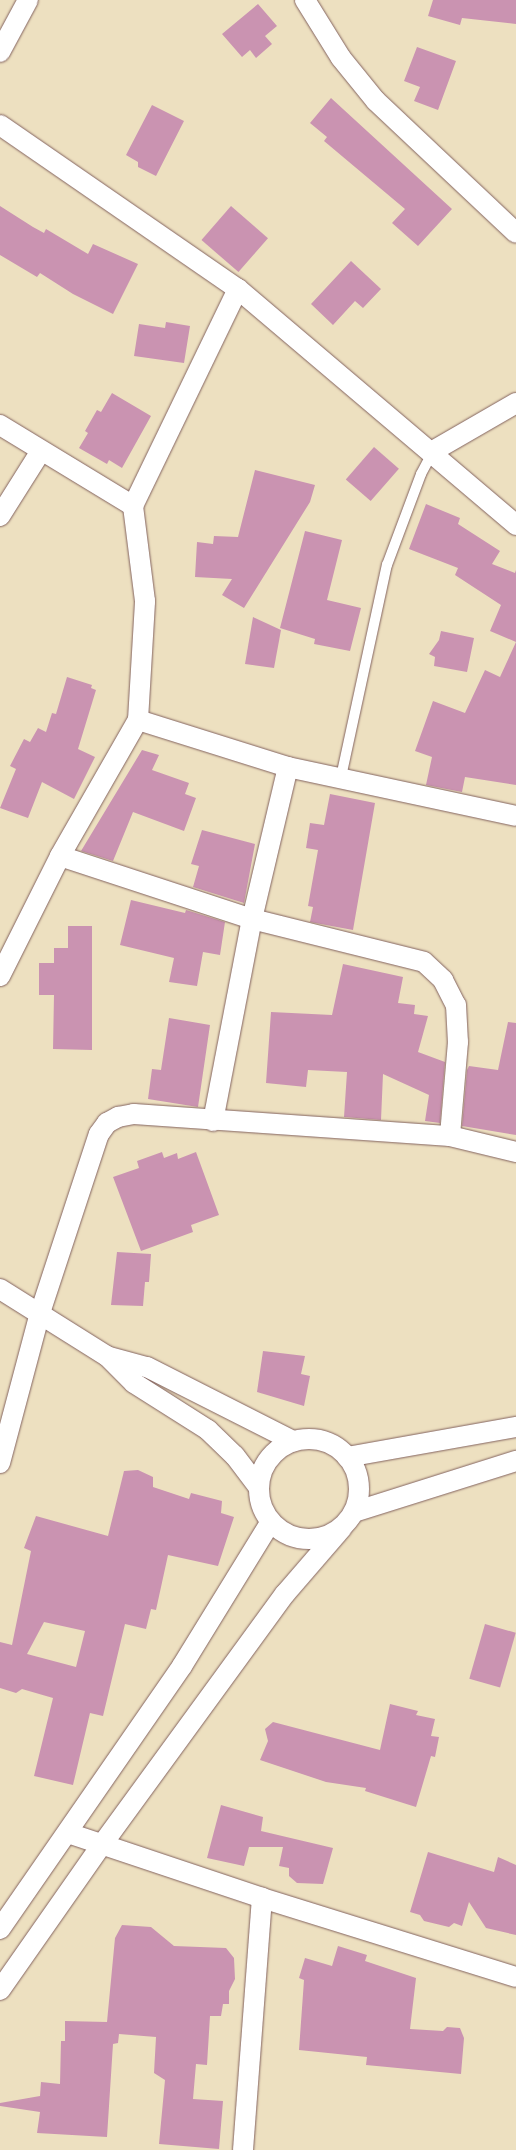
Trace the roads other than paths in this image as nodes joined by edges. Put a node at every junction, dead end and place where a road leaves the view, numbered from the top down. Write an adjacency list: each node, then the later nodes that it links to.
1 (28, 0): 3 (street)
2 (305, 0): 5 (street)
3 (0, 52)
4 (0, 125): 6 (street)
5 (516, 233)
6 (238, 288): 10 (street); 11 (street)
7 (516, 403): 10 (street)
8 (0, 424): 9 (street)
9 (41, 451): 11 (street); 12 (street)
10 (433, 451): 13 (street); 16 (lane)
11 (133, 506): 14 (street)
12 (0, 516)
13 (516, 525)
14 (138, 720): 15 (street); 18 (street)
15 (288, 767): 16 (street); 19 (street)
16 (341, 777): 17 (street)
17 (516, 816)
18 (60, 856): 19 (street); 20 (street)
19 (252, 919): 21 (street); 22 (street)
20 (0, 976)
21 (213, 1121): 22 (street); 25 (street)
22 (450, 1136): 23 (street)
23 (516, 1152)
24 (0, 1289): 25 (street)
25 (40, 1313): 26 (street); 31 (street)
26 (107, 1356): 28 (street); 32 (street)
27 (516, 1427): 29 (street)
28 (293, 1441): 29 (street); 32 (street)
29 (347, 1457): 33 (street)
30 (516, 1461): 33 (street)
31 (0, 1463)
32 (258, 1486): 34 (street)
33 (354, 1512): 35 (street)
34 (270, 1523): 35 (street); 36 (street)
35 (342, 1528): 37 (street)
36 (68, 1833): 37 (street); 39 (street)
37 (101, 1846): 38 (street); 41 (street)
38 (262, 1898): 40 (street); 42 (street)
39 (0, 1929)
40 (516, 1977)
41 (0, 1990)
42 (243, 2150)

